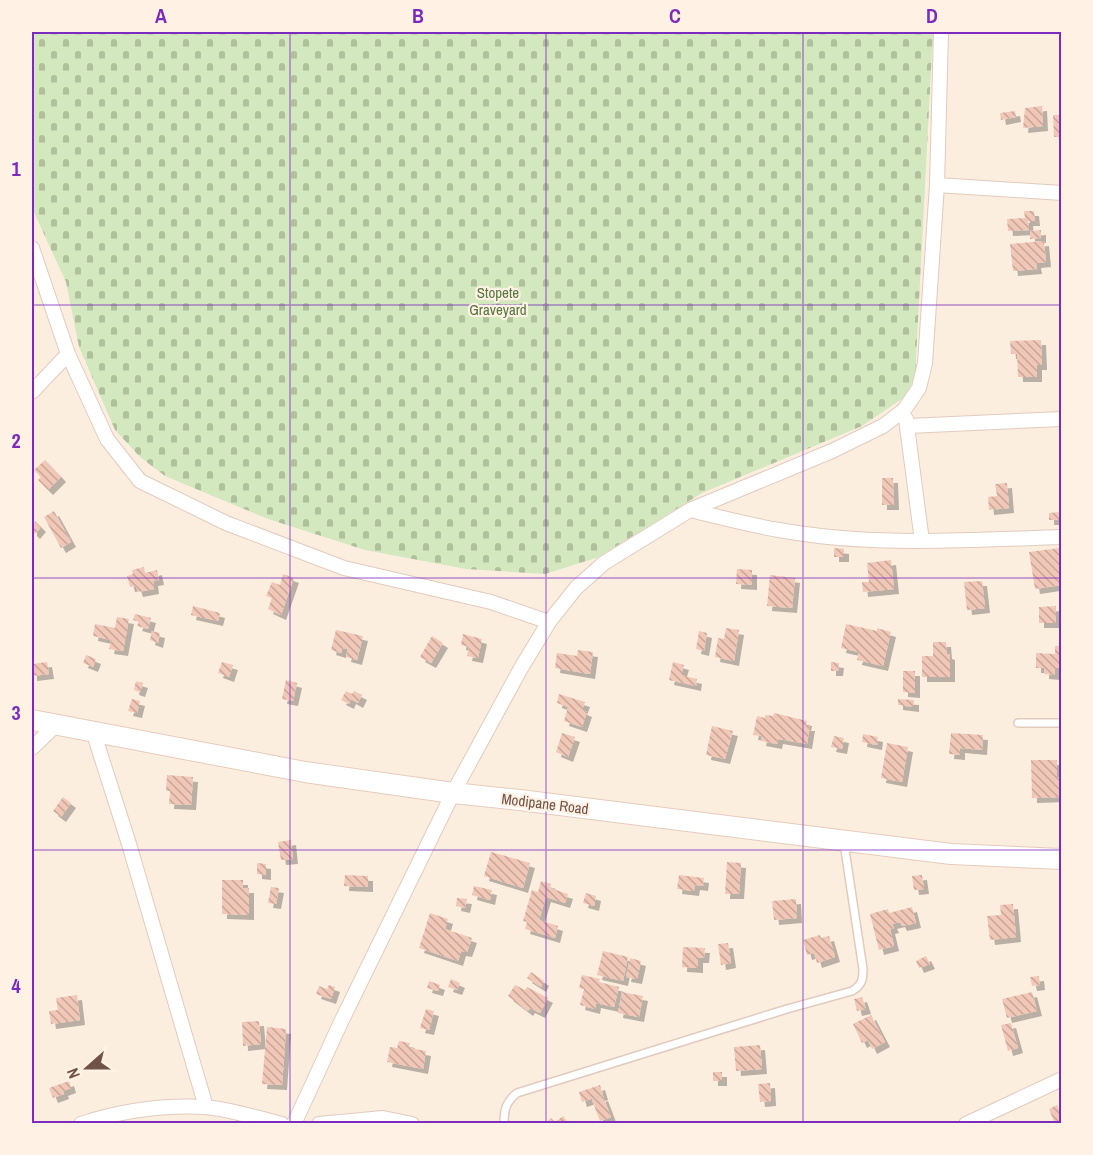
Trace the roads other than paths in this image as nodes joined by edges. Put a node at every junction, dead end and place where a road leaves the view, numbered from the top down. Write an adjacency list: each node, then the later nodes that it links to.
1 (941, 32): 2 (street)
2 (937, 185): 3 (street); 7 (street)
3 (1062, 192)
4 (32, 248): 5 (street)
5 (68, 354): 6 (street); 13 (street)
6 (32, 392)
7 (904, 410): 9 (street); 10 (street)
8 (1062, 419): 9 (street)
9 (908, 426): 12 (street)
10 (690, 510): 12 (street); 13 (street)
11 (1062, 537): 12 (street)
12 (922, 541)
13 (549, 622): 20 (street)
14 (32, 720): 17 (main road, Modipane Road)
15 (1018, 723): 16 (lane)
16 (1062, 723)
17 (57, 724): 18 (main road, Modipane Road); 19 (street)
18 (93, 731): 20 (main road, Modipane Road); 24 (street)
19 (32, 748)
20 (453, 794): 21 (main road, Modipane Road); 27 (street)
21 (844, 841): 22 (main road, Modipane Road); 30 (lane)
22 (1062, 859)
23 (1062, 1079): 31 (street)
24 (206, 1107): 25 (street); 26 (street)
25 (81, 1124)
26 (282, 1124)
27 (294, 1124)
28 (319, 1124): 29 (street)
29 (412, 1124)
30 (504, 1124)
31 (966, 1124)

